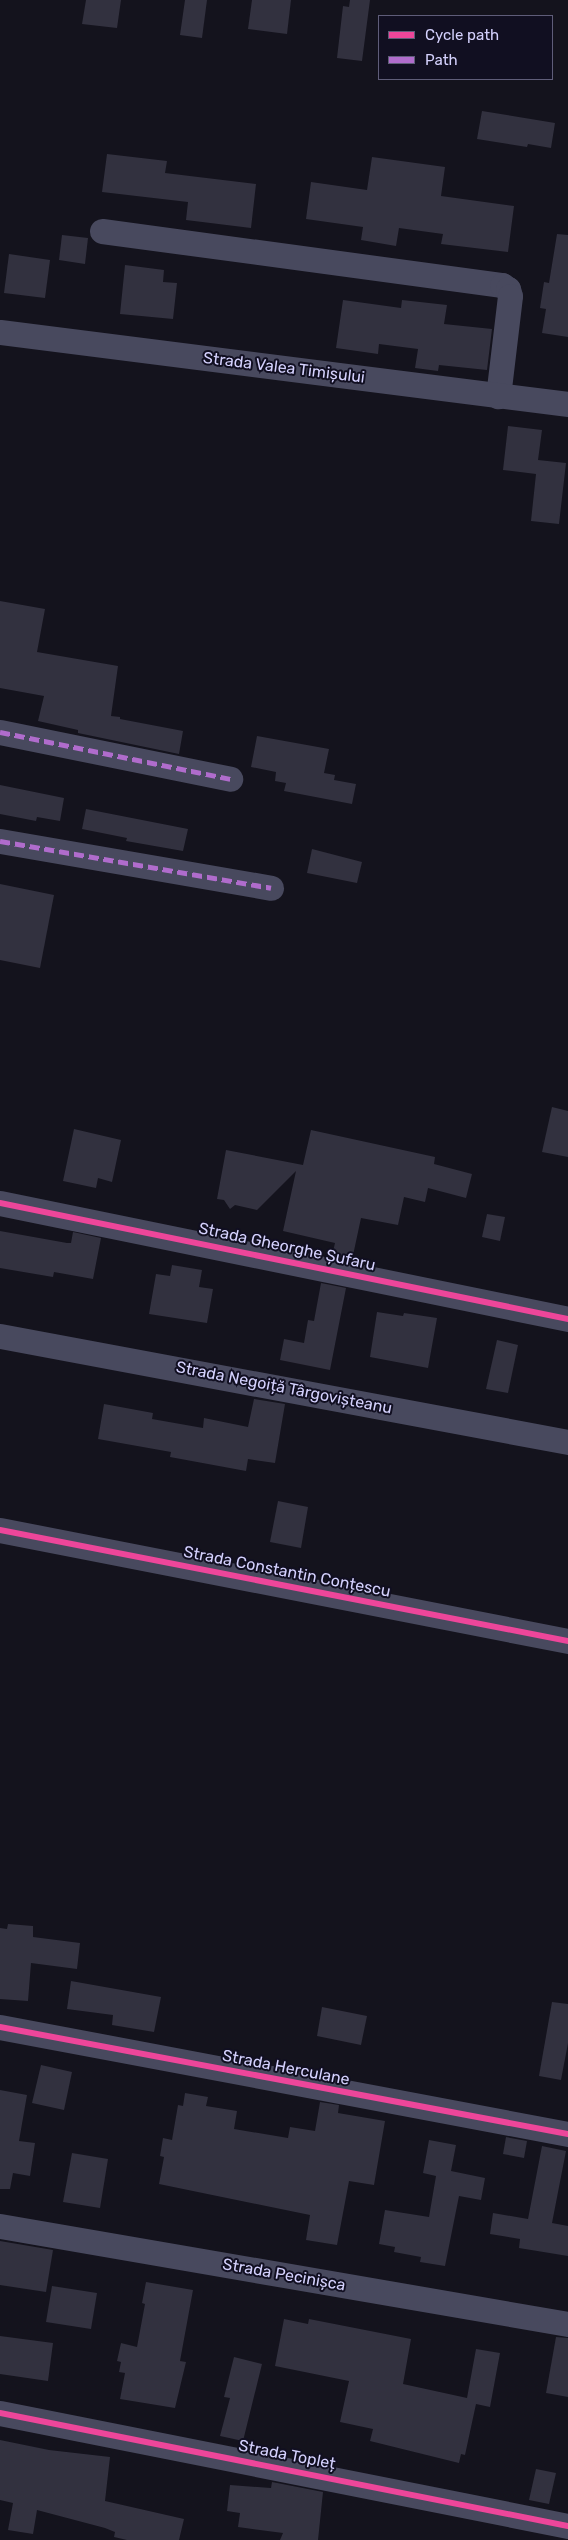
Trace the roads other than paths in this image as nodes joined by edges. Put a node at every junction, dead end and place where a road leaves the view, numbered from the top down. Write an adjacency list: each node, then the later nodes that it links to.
1 (102, 231): 3 (street)
2 (0, 332): 3 (street, Strada Valea Timișului)
3 (498, 396): 4 (street, Strada Valea Timișului)
4 (568, 404)
5 (0, 732): 6 (street)
6 (230, 779)
7 (0, 841): 8 (street)
8 (271, 888)
9 (0, 1203): 10 (street, Strada Gheorghe Șufaru)
10 (568, 1319)
11 (0, 1336): 12 (street, Strada Negoiță Târgovișteanu)
12 (568, 1442)
13 (0, 1530): 14 (street, Strada Constantin Conțescu)
14 (568, 1640)
15 (0, 2027): 16 (street, Strada Herculane)
16 (568, 2134)
17 (0, 2226): 18 (street, Strada Pecinișca)
18 (568, 2324)
19 (0, 2413): 20 (street, Strada Topleț)
20 (568, 2526)

